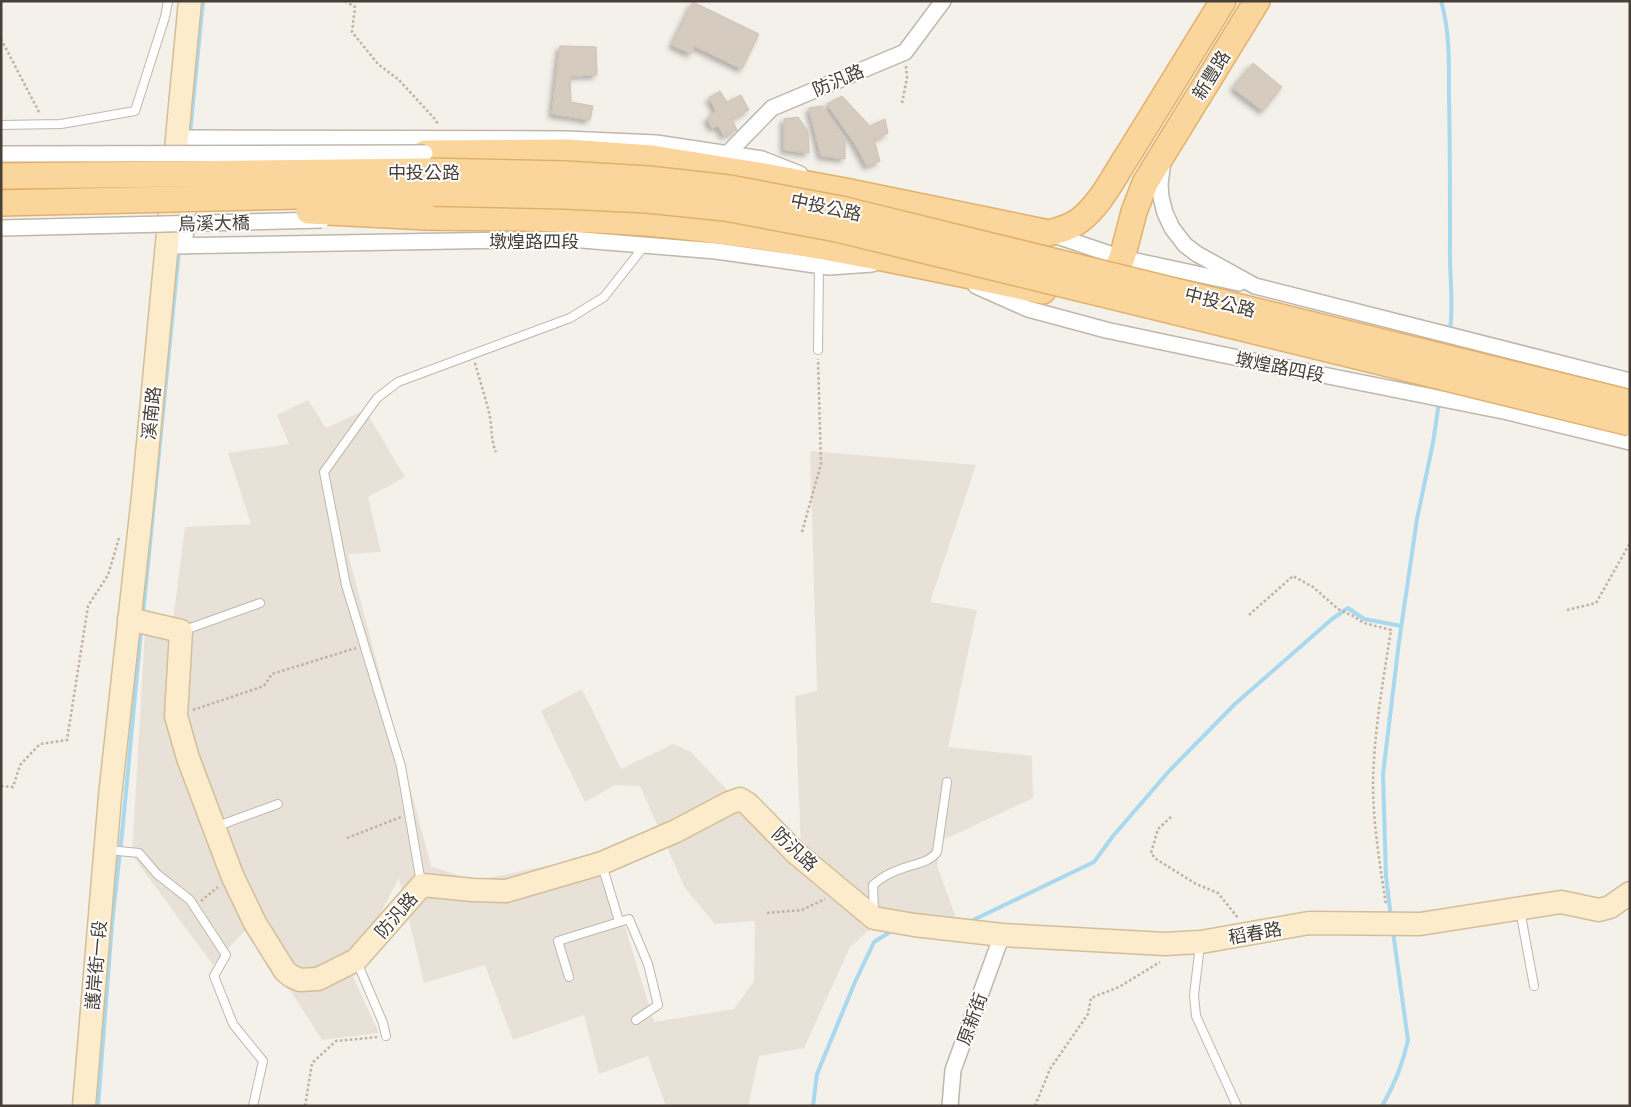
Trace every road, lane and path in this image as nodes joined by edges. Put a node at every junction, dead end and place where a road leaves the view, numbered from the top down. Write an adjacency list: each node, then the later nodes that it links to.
1 (168, 1): 11 (lane)
2 (190, 1): 12 (street, 溪南路)
3 (345, 1): 13 (path)
4 (943, 1): 8 (street)
5 (1223, 1): 25 (main road, 新豐路)
6 (1257, 1): 14 (main road, 新豐路)
7 (1, 39): 11 (path)
8 (905, 52): 9 (path); 16 (street, 防汎路)
9 (902, 103)
10 (1, 125): 11 (lane)
11 (46, 125)
12 (186, 138): 13 (street); 27 (street, 溪南路)
13 (445, 139): 16 (street)
14 (1165, 150): 28 (main road, 新豐路); 32 (street)
15 (425, 153): 17 (street, bridge); 18 (main road, bridge); 20 (main road)
16 (728, 153): 20 (street)
17 (1, 154)
18 (1, 166)
19 (1, 176): 37 (main road, 中投公路, bridge)
20 (845, 192): 25 (main road)
21 (1, 203): 39 (main road, 中投公路, bridge)
22 (1, 214): 23 (main road, 新豐路, bridge)
23 (427, 218): 24 (street, 烏溪大橋, bridge); 29 (main road, 新豐路)
24 (1, 228)
25 (1049, 233): 28 (street)
26 (645, 245): 27 (street, 墩煌路四段); 30 (street, 墩煌路四段); 34 (lane)
27 (176, 246): 48 (street, 溪南路)
28 (1122, 258): 31 (main road, 新豐路); 32 (street)
29 (898, 261): 30 (street, 墩煌路四段); 31 (main road, 新豐路)
30 (819, 266): 33 (lane)
31 (938, 269): 38 (street, 墩煌路四段)
32 (1255, 286): 35 (street)
33 (818, 350): 43 (path)
34 (472, 354): 41 (path); 50 (lane)
35 (1524, 354): 36 (street); 38 (street)
36 (1630, 381)
37 (1630, 403)
38 (1508, 412): 40 (street, 墩煌路四段)
39 (1630, 423)
40 (1630, 442)
41 (496, 452)
42 (122, 530): 53 (path)
43 (802, 532)
44 (1630, 543): 46 (path)
45 (260, 603): 49 (lane)
46 (1567, 610)
47 (1249, 615): 71 (path)
48 (129, 619): 49 (street); 57 (street, 溪南路)
49 (181, 632): 51 (street, 防汎路)
50 (364, 646): 51 (path); 55 (lane)
51 (176, 716): 58 (street, 防汎路)
52 (947, 782): 69 (lane)
53 (1, 786)
54 (278, 804): 58 (lane)
55 (409, 814): 59 (path); 63 (lane)
56 (1171, 817): 72 (path)
57 (108, 824): 60 (street, 護岸街一段)
58 (214, 828): 62 (street, 防汎路)
59 (347, 838)
60 (106, 850): 66 (lane); 81 (street, 護岸街一段)
61 (602, 863): 63 (street, 防汎路); 64 (street, 防汎路); 70 (lane)
62 (232, 874): 66 (path); 76 (street, 防汎路)
63 (422, 885): 76 (street, 防汎路)
64 (841, 890): 68 (path); 69 (street, 防汎路)
65 (1630, 893): 67 (street, 稻春路)
66 (194, 906): 82 (lane)
67 (1519, 908): 71 (street, 稻春路); 78 (lane)
68 (767, 913)
69 (874, 918): 73 (street, 稻春路)
70 (618, 921): 77 (lane); 79 (lane)
71 (1389, 924): 72 (street, 稻春路)
72 (1250, 934): 74 (street, 稻春路)
73 (1002, 935): 75 (street, 稻春路); 84 (street, 原新街)
74 (1200, 942): 75 (street, 稻春路); 86 (lane)
75 (1165, 944): 85 (path)
76 (356, 960): 80 (lane)
77 (568, 977)
78 (1534, 986)
79 (636, 1020)
80 (386, 1036): 83 (path)
81 (84, 1106)
82 (252, 1106)
83 (305, 1106)
84 (950, 1106)
85 (1035, 1106)
86 (1237, 1106)

